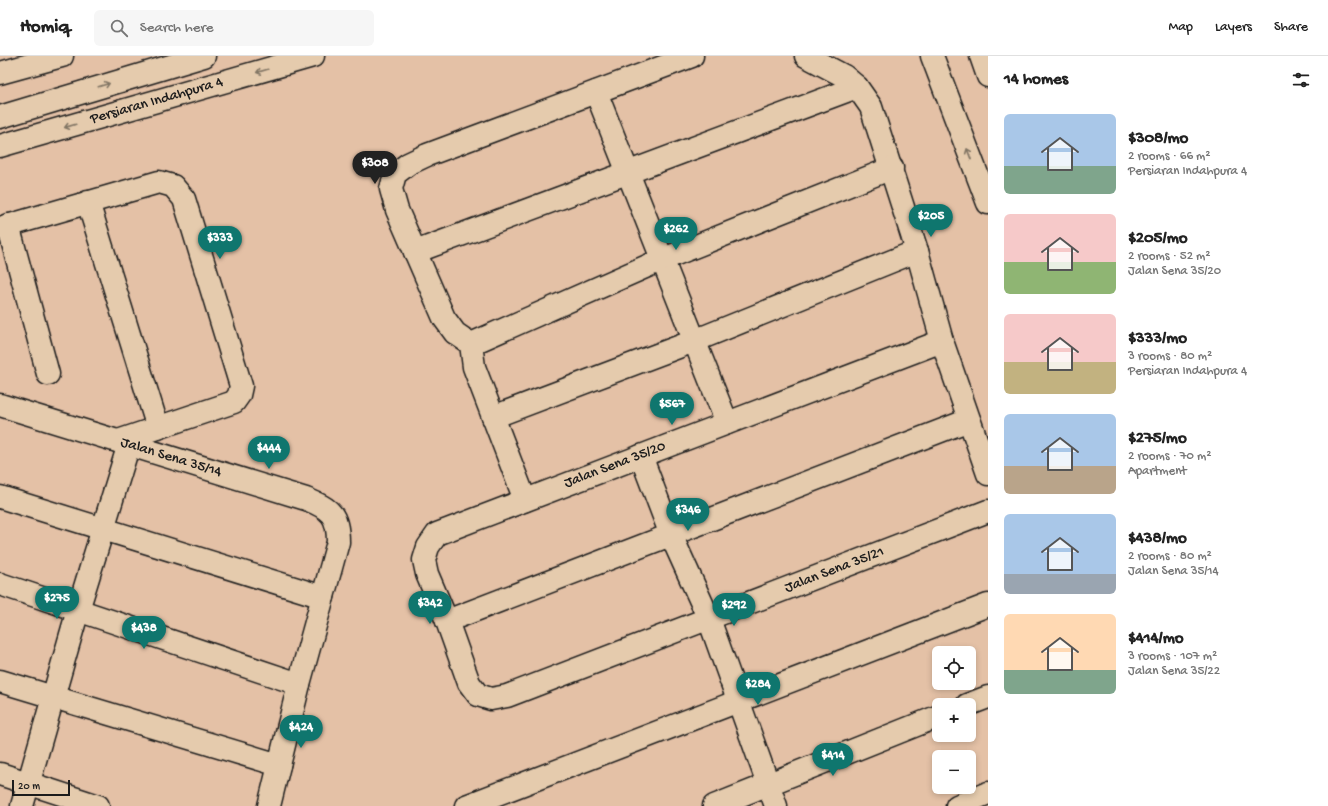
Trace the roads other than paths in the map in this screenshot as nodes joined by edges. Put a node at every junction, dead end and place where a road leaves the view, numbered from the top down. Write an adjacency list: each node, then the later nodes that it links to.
1 (62, 56): 8 (street)
2 (204, 56): 12 (street, Persiaran Indahpura 4, one-way to 2)
3 (313, 56): 13 (street, Persiaran Indahpura 4, one-way to 13)
4 (692, 56): 11 (street)
5 (806, 56): 10 (street)
6 (932, 56): 17 (street, one-way to 6)
7 (980, 56): 9 (street)
8 (0, 73)
9 (988, 76)
10 (857, 87): 14 (street); 15 (street)
11 (596, 92): 15 (street); 20 (street)
12 (0, 117)
13 (0, 146)
14 (892, 168): 19 (street); 21 (street)
15 (629, 172): 20 (street); 21 (street)
16 (88, 202): 18 (street); 30 (street); 30 (street)
17 (988, 203)
18 (4, 226): 25 (street)
19 (917, 251): 22 (street); 23 (street)
20 (415, 252): 24 (street)
21 (661, 260): 22 (street); 24 (street)
22 (694, 341): 27 (street); 29 (street)
23 (942, 341): 28 (street); 29 (street, Jalan Sena 35/20)
24 (471, 344): 27 (street)
25 (48, 374)
26 (0, 405): 31 (street, Jalan Sena 35/14)
27 (493, 417): 35 (street)
28 (969, 420): 33 (street); 38 (street)
29 (727, 423): 32 (street, Jalan Sena 35/20)
30 (158, 428): 31 (street)
31 (123, 443): 37 (street); 40 (street, Jalan Sena 35/14)
32 (641, 456): 35 (street, Jalan Sena 35/20); 38 (street)
33 (988, 474)
34 (0, 497): 37 (street)
35 (525, 500): 44 (street, Jalan Sena 35/20)
36 (988, 511): 43 (street, Jalan Sena 35/21)
37 (103, 528): 40 (street); 42 (street)
38 (671, 535): 43 (street); 44 (street)
39 (0, 584): 42 (street)
40 (323, 597): 46 (street, Jalan Sena 35/14)
41 (988, 605): 49 (street)
42 (78, 610): 46 (street); 48 (street)
43 (709, 619): 44 (street, Jalan Sena 35/21); 49 (street)
44 (447, 621)
45 (0, 681): 48 (street)
46 (299, 684): 52 (street, Jalan Sena 35/14)
47 (988, 697): 50 (street)
48 (53, 698): 52 (street); 54 (street)
49 (739, 702): 55 (street); 60 (street)
50 (976, 702)
51 (932, 719): 55 (street)
52 (279, 765): 59 (street, Jalan Sena 35/14)
53 (0, 774): 54 (street)
54 (28, 783): 57 (street); 58 (street)
55 (767, 785): 61 (street); 62 (street)
56 (988, 793): 63 (street)
57 (22, 806)
58 (98, 806)
59 (269, 806)
60 (466, 806)
61 (714, 806)
62 (776, 806)
63 (957, 806)

